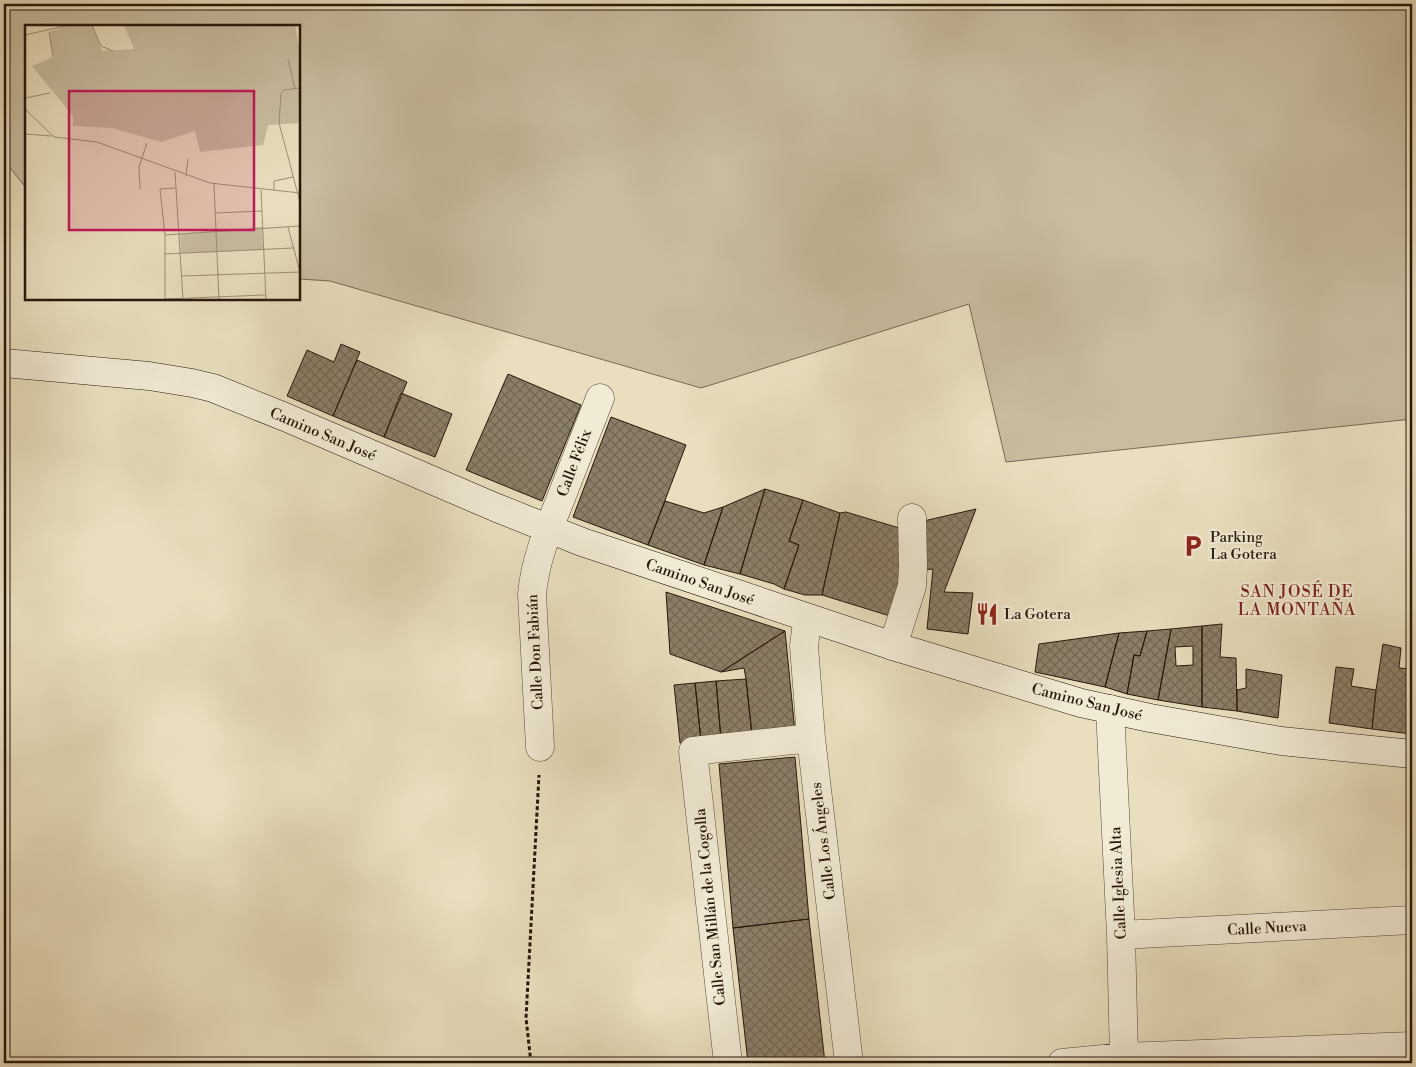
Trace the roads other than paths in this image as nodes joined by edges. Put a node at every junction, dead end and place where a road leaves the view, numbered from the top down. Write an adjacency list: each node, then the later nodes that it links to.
1 (4, 362): 4 (street, Camino San José)
2 (600, 398): 4 (street, Calle Félix)
3 (912, 518): 6 (street)
4 (549, 529): 5 (street, Camino San José); 9 (street, Calle Don Fabián)
5 (810, 619): 6 (street, Camino San José); 8 (street, Calle Los Ángeles)
6 (893, 646): 7 (street, Camino San José)
7 (1110, 709): 10 (street, Camino San José); 12 (street, Calle Iglesia Alta)
8 (811, 738): 15 (street, Calle San Millán de la Cogolla); 16 (street, Calle Los Ángeles)
9 (540, 747)
10 (1412, 754)
11 (1412, 920): 12 (street, Calle Nueva)
12 (1121, 935): 14 (street, Calle Iglesia Alta)
13 (1412, 1046): 14 (street)
14 (1124, 1058): 17 (street)
15 (728, 1063)
16 (849, 1063)
17 (1062, 1063)

